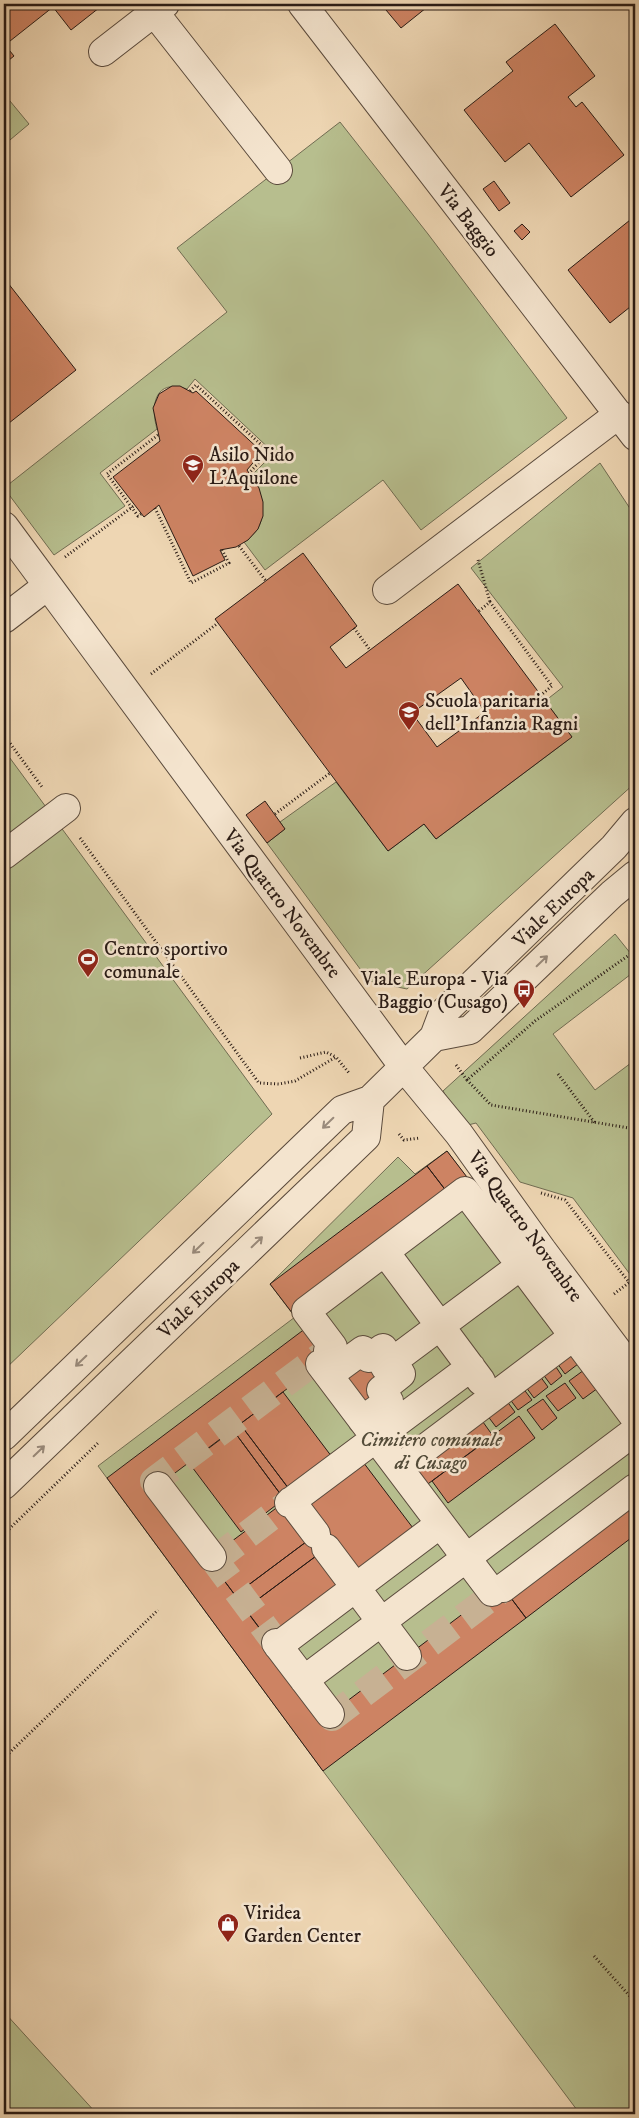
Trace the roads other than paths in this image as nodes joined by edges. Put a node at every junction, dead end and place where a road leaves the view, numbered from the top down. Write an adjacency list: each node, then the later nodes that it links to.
1 (302, 4): 5 (street, Via Baggio)
2 (160, 8): 3 (street); 4 (street)
3 (103, 52)
4 (278, 170)
5 (619, 414): 6 (street, Via Baggio); 9 (street)
6 (635, 436)
7 (4, 526): 8 (street, Via Quattro Novembre)
8 (47, 586): 10 (street); 16 (street, Via Quattro Novembre)
9 (387, 590)
10 (4, 619)
11 (64, 810): 13 (street)
12 (635, 822): 15 (street, Viale Europa)
13 (4, 855)
14 (635, 875): 15 (street, Viale Europa, one-way to 14)
15 (434, 1037): 16 (street, Viale Europa)
16 (403, 1066): 17 (street, Viale Europa); 19 (street, Via Quattro Novembre)
17 (370, 1100): 30 (street, Viale Europa, one-way to 30); 32 (street, Viale Europa, one-way to 17)
18 (385, 1252): 19 (street); 20 (street); 22 (street)
19 (532, 1258): 20 (street); 21 (street); 25 (street, Via Quattro Novembre)
20 (440, 1326): 23 (street); 24 (street)
21 (574, 1336): 26 (street); 27 (street)
22 (326, 1363): 24 (street); 28 (street)
23 (471, 1366): 26 (street); 28 (street)
24 (382, 1369): 28 (street)
25 (635, 1374)
26 (493, 1397): 31 (street)
27 (635, 1418)
28 (369, 1429): 31 (street); 38 (street)
29 (635, 1431): 37 (street)
30 (4, 1436)
31 (398, 1468): 35 (street)
32 (4, 1485)
33 (158, 1486): 36 (street)
34 (635, 1488): 37 (street)
35 (440, 1524): 37 (street); 38 (street)
36 (212, 1557)
37 (466, 1558): 39 (street)
38 (356, 1587): 39 (street); 41 (street)
39 (381, 1622): 40 (street); 41 (street)
40 (407, 1656)
41 (304, 1680): 42 (street)
42 (330, 1714)

